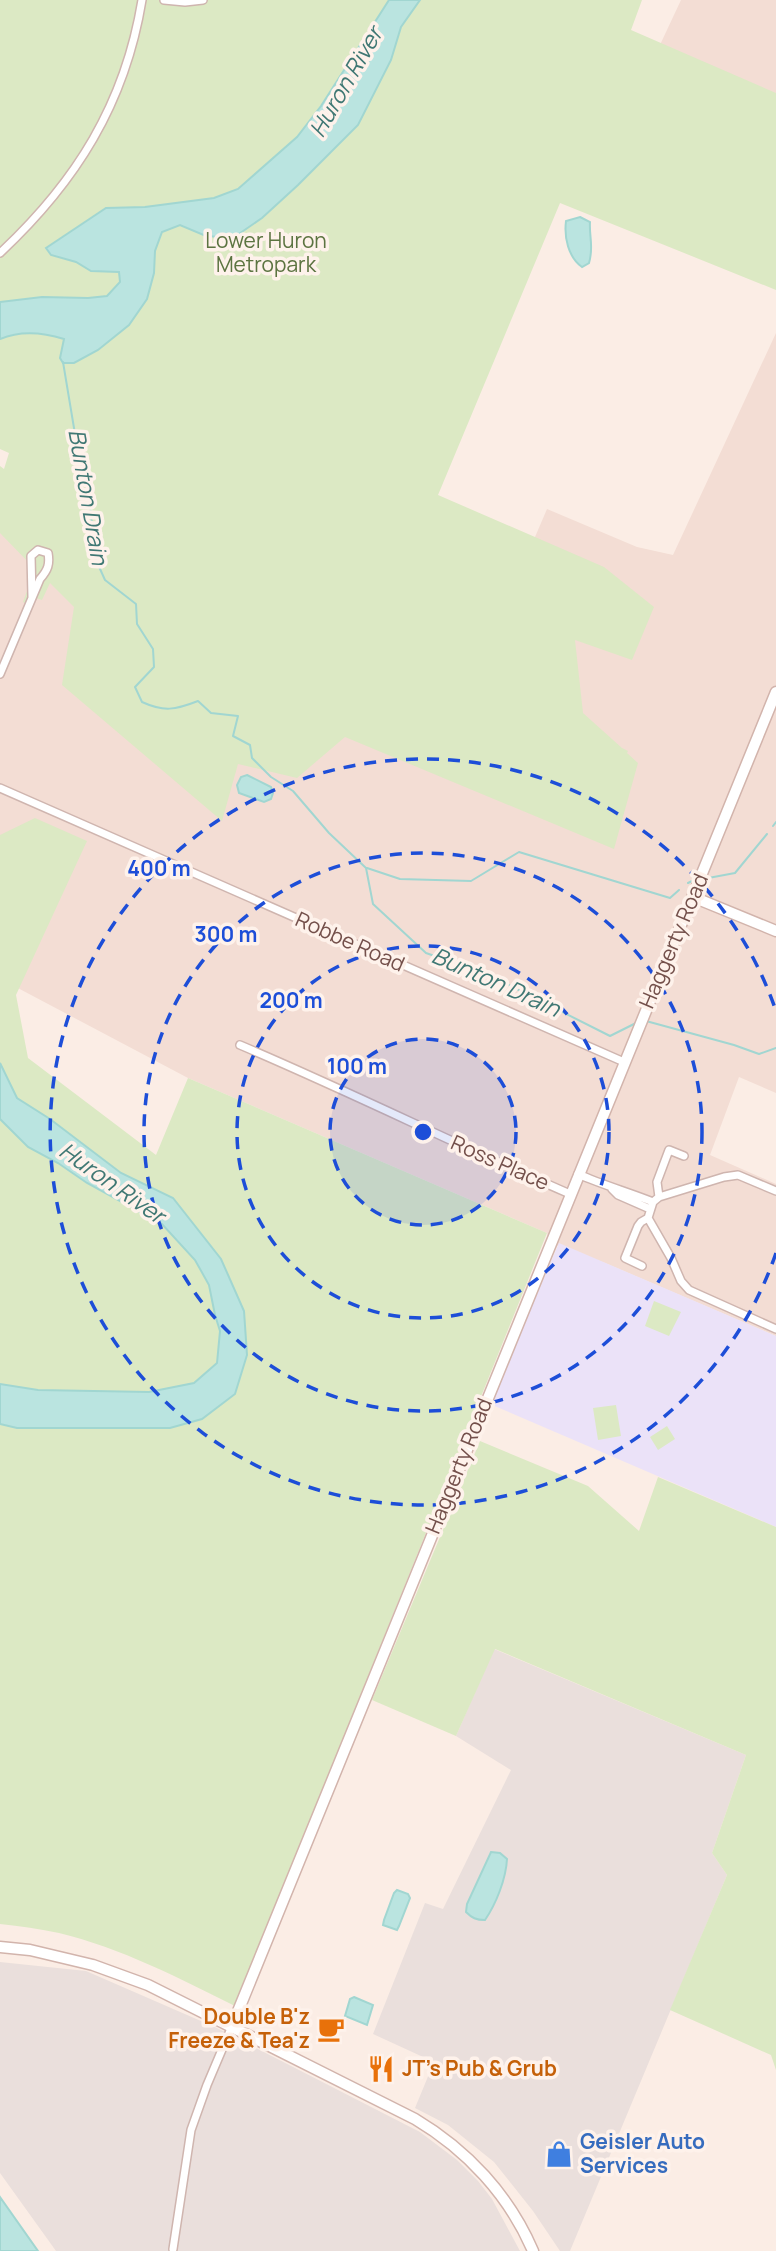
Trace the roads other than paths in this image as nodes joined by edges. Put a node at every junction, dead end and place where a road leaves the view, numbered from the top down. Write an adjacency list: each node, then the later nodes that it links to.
1 (142, 0): 4 (street)
2 (164, 0): 3 (street)
3 (203, 0)
4 (0, 253)
5 (32, 597): 5 (street); 6 (street)
6 (0, 674)
7 (776, 692): 9 (street, Haggerty Road)
8 (0, 788): 12 (street, Robbe Road)
9 (693, 897): 10 (street); 12 (street, Haggerty Road)
10 (776, 931)
11 (240, 1045): 16 (street, Ross Place)
12 (624, 1062): 14 (street, Haggerty Road)
13 (684, 1156): 17 (street)
14 (578, 1174): 16 (street, Haggerty Road); 17 (street)
15 (776, 1191): 17 (street)
16 (570, 1194): 22 (street, Haggerty Road)
17 (654, 1203): 18 (street)
18 (648, 1218): 19 (street); 20 (street)
19 (642, 1266)
20 (776, 1329)
21 (0, 1947): 22 (street)
22 (232, 2026): 23 (street, Haggerty Road); 24 (street)
23 (173, 2249)
24 (533, 2251)

